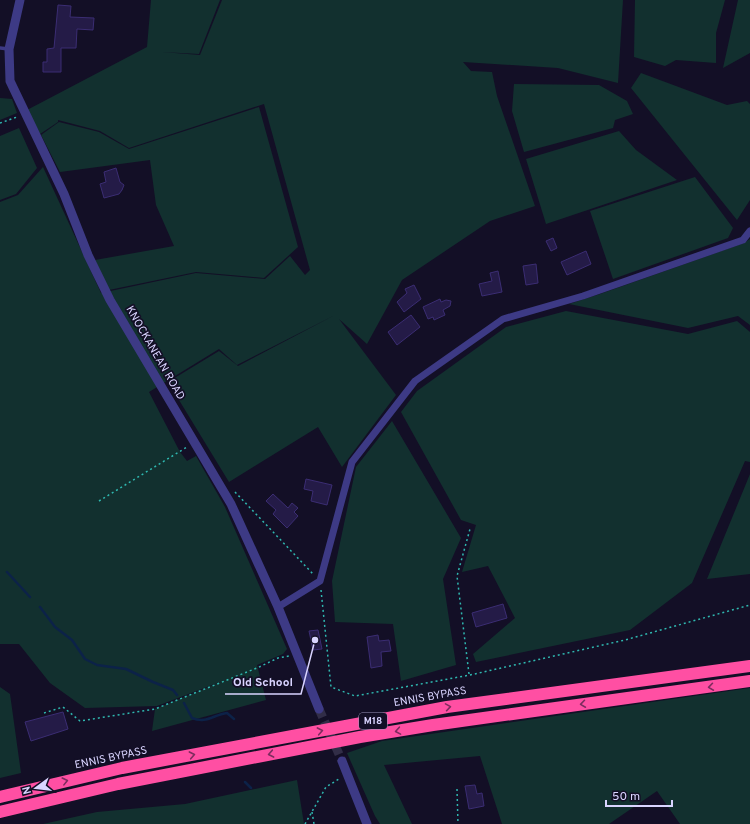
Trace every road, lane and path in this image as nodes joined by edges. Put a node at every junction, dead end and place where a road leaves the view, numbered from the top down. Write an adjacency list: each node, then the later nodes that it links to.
1 (20, 0): 2 (street, KNOCKANEAN ROAD)
2 (4, 48): 3 (street, KNOCKANEAN ROAD)
3 (25, 115): 4 (path); 6 (street, KNOCKANEAN ROAD)
4 (0, 123)
5 (750, 231): 10 (street)
6 (194, 442): 8 (path); 12 (street, KNOCKANEAN ROAD)
7 (235, 492): 10 (path)
8 (99, 501)
9 (470, 529): 15 (path)
10 (320, 581): 12 (street); 15 (path)
11 (750, 605): 15 (path)
12 (278, 607): 13 (street, KNOCKANEAN ROAD)
13 (297, 655): 17 (street, KNOCKANEAN ROAD); 18 (path)
14 (750, 666): 22 (highway, ENNIS BYPASS / M18, one-way to 14)
15 (470, 675)
16 (750, 681): 24 (highway, M18, one-way to 24)
17 (319, 709)
18 (44, 713)
19 (342, 761): 20 (street)
20 (347, 774): 23 (path); 27 (street)
21 (457, 789): 28 (path)
22 (0, 797)
23 (312, 811): 25 (path); 26 (path)
24 (0, 812)
25 (305, 824)
26 (314, 824)
27 (366, 824)
28 (458, 824)

